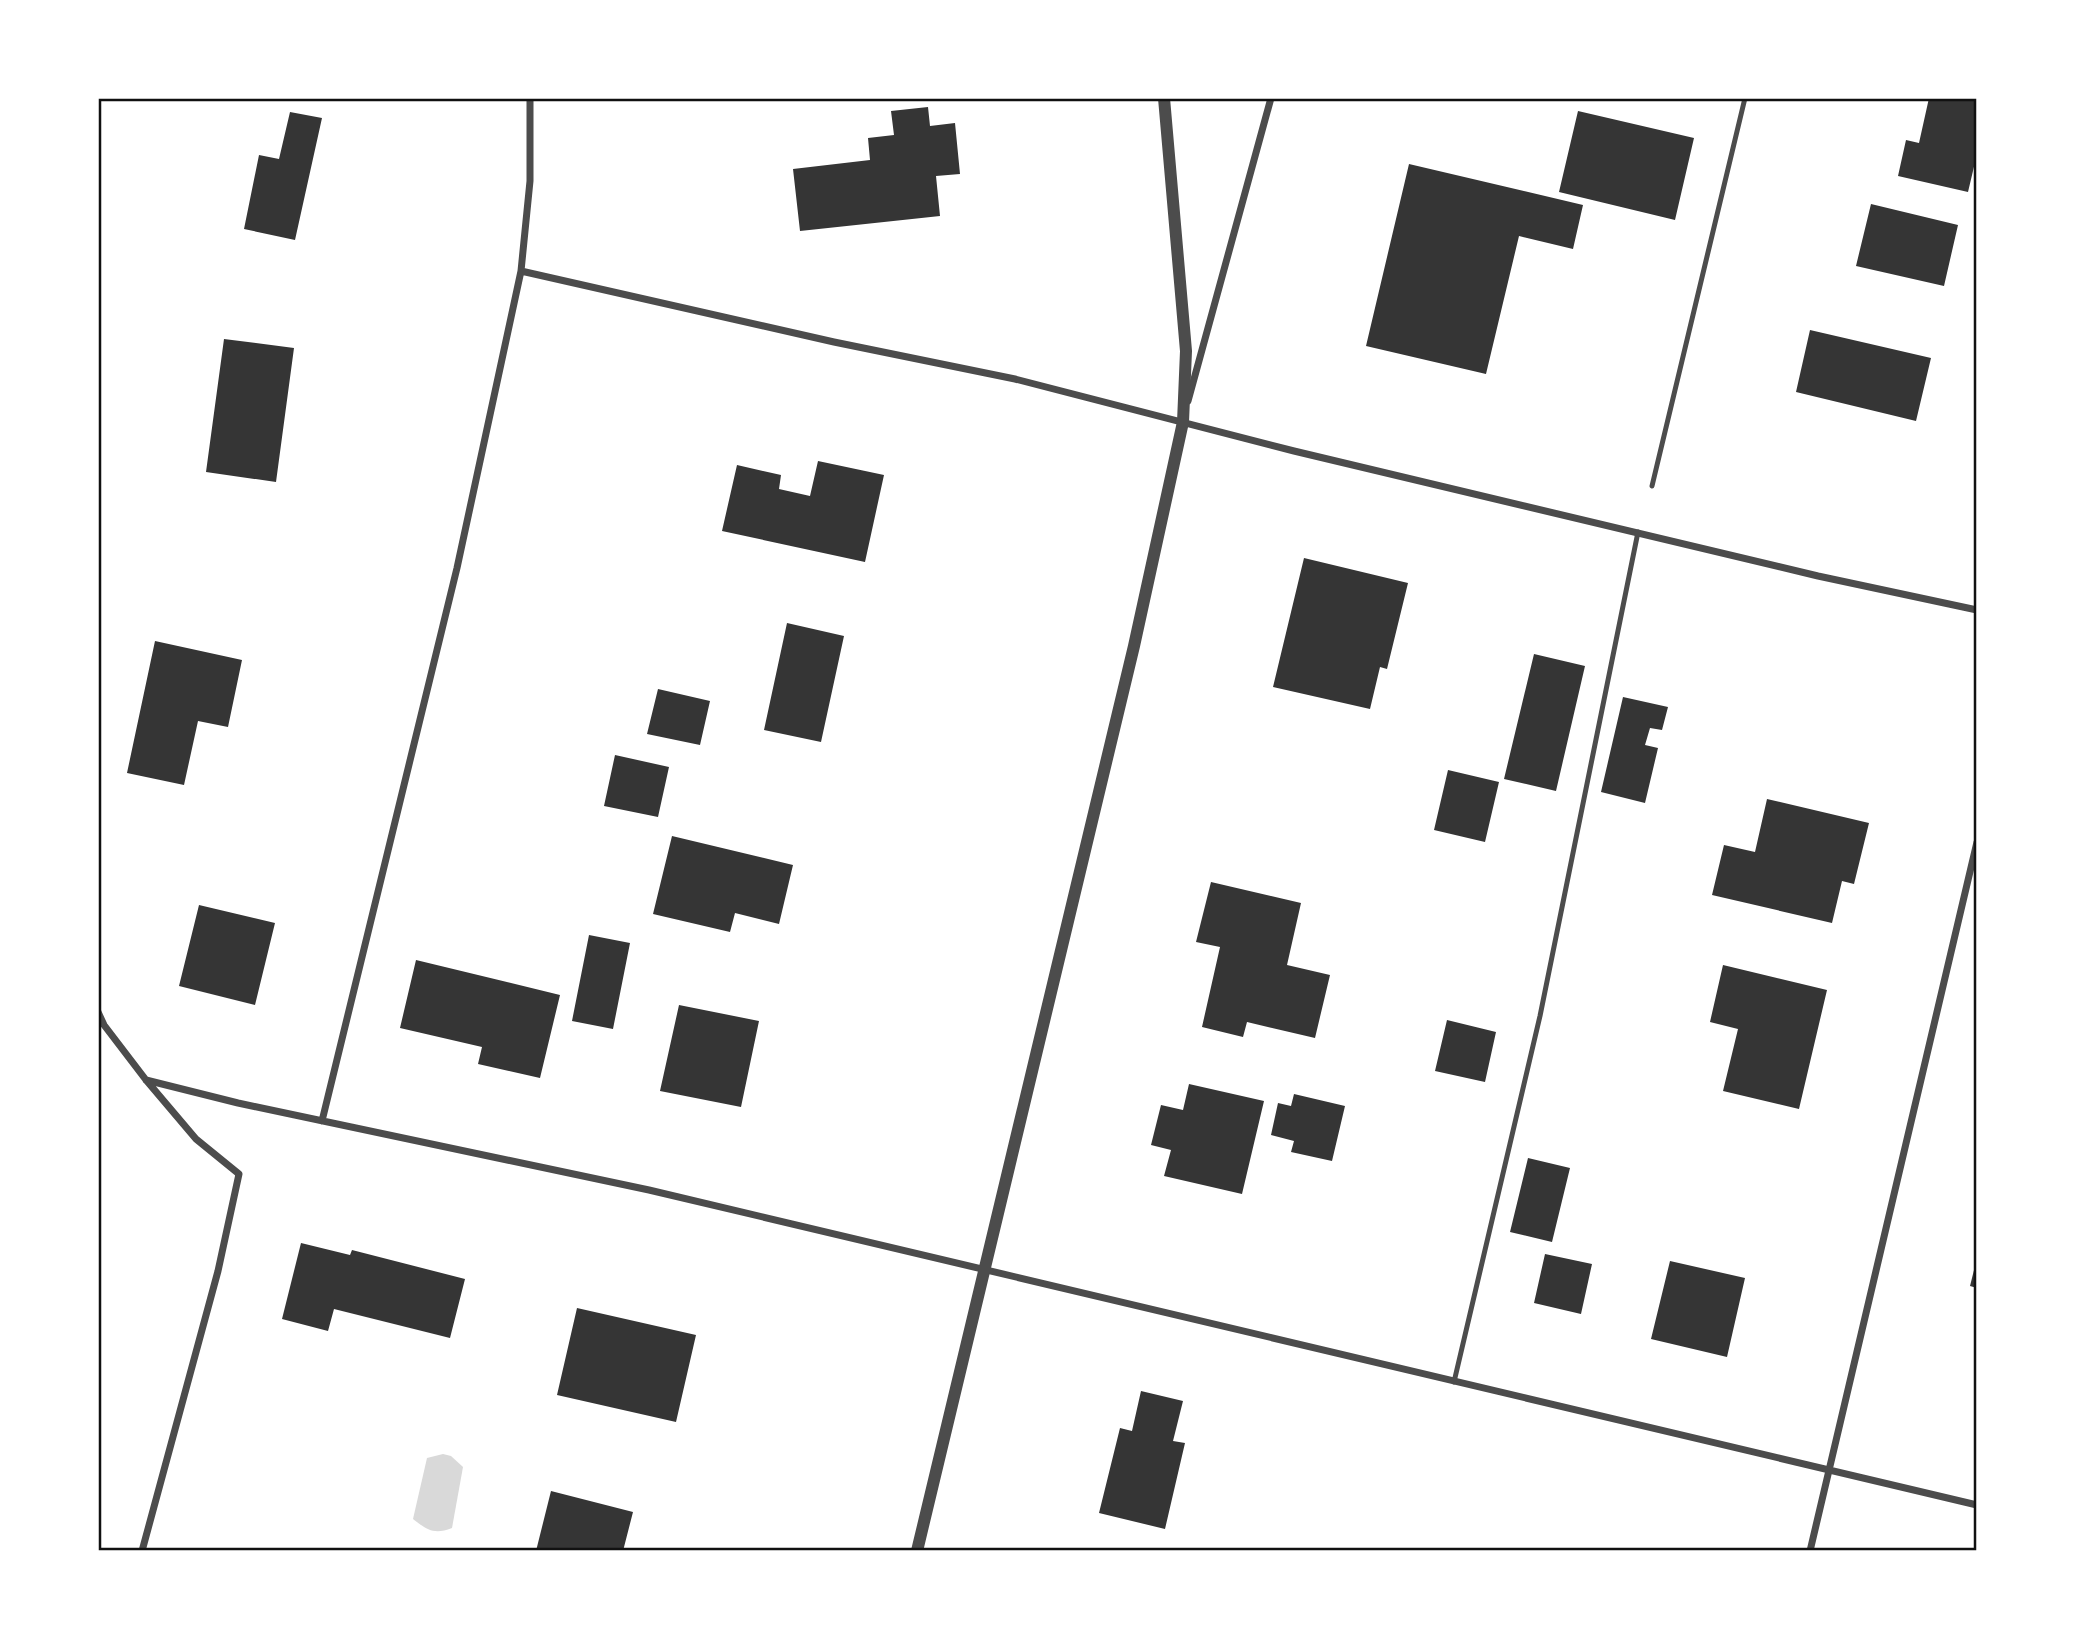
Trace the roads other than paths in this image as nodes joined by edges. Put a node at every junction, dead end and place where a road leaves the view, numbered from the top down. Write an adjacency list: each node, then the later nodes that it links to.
1 (530, 98): 5 (street)
2 (1164, 98): 6 (street)
3 (1271, 98): 6 (street)
4 (1745, 98): 7 (lane)
5 (521, 271): 6 (street); 13 (street)
6 (1183, 422): 8 (street); 14 (street)
7 (1652, 486)
8 (1638, 532): 9 (street); 15 (lane)
9 (1977, 610)
10 (1977, 842): 16 (street)
11 (98, 1012): 12 (street)
12 (146, 1080): 13 (street); 18 (street)
13 (322, 1121): 14 (street)
14 (984, 1270): 15 (street); 19 (street)
15 (1454, 1382): 16 (street)
16 (1830, 1469): 17 (street); 20 (street)
17 (1977, 1505)
18 (142, 1551)
19 (917, 1551)
20 (1810, 1551)

